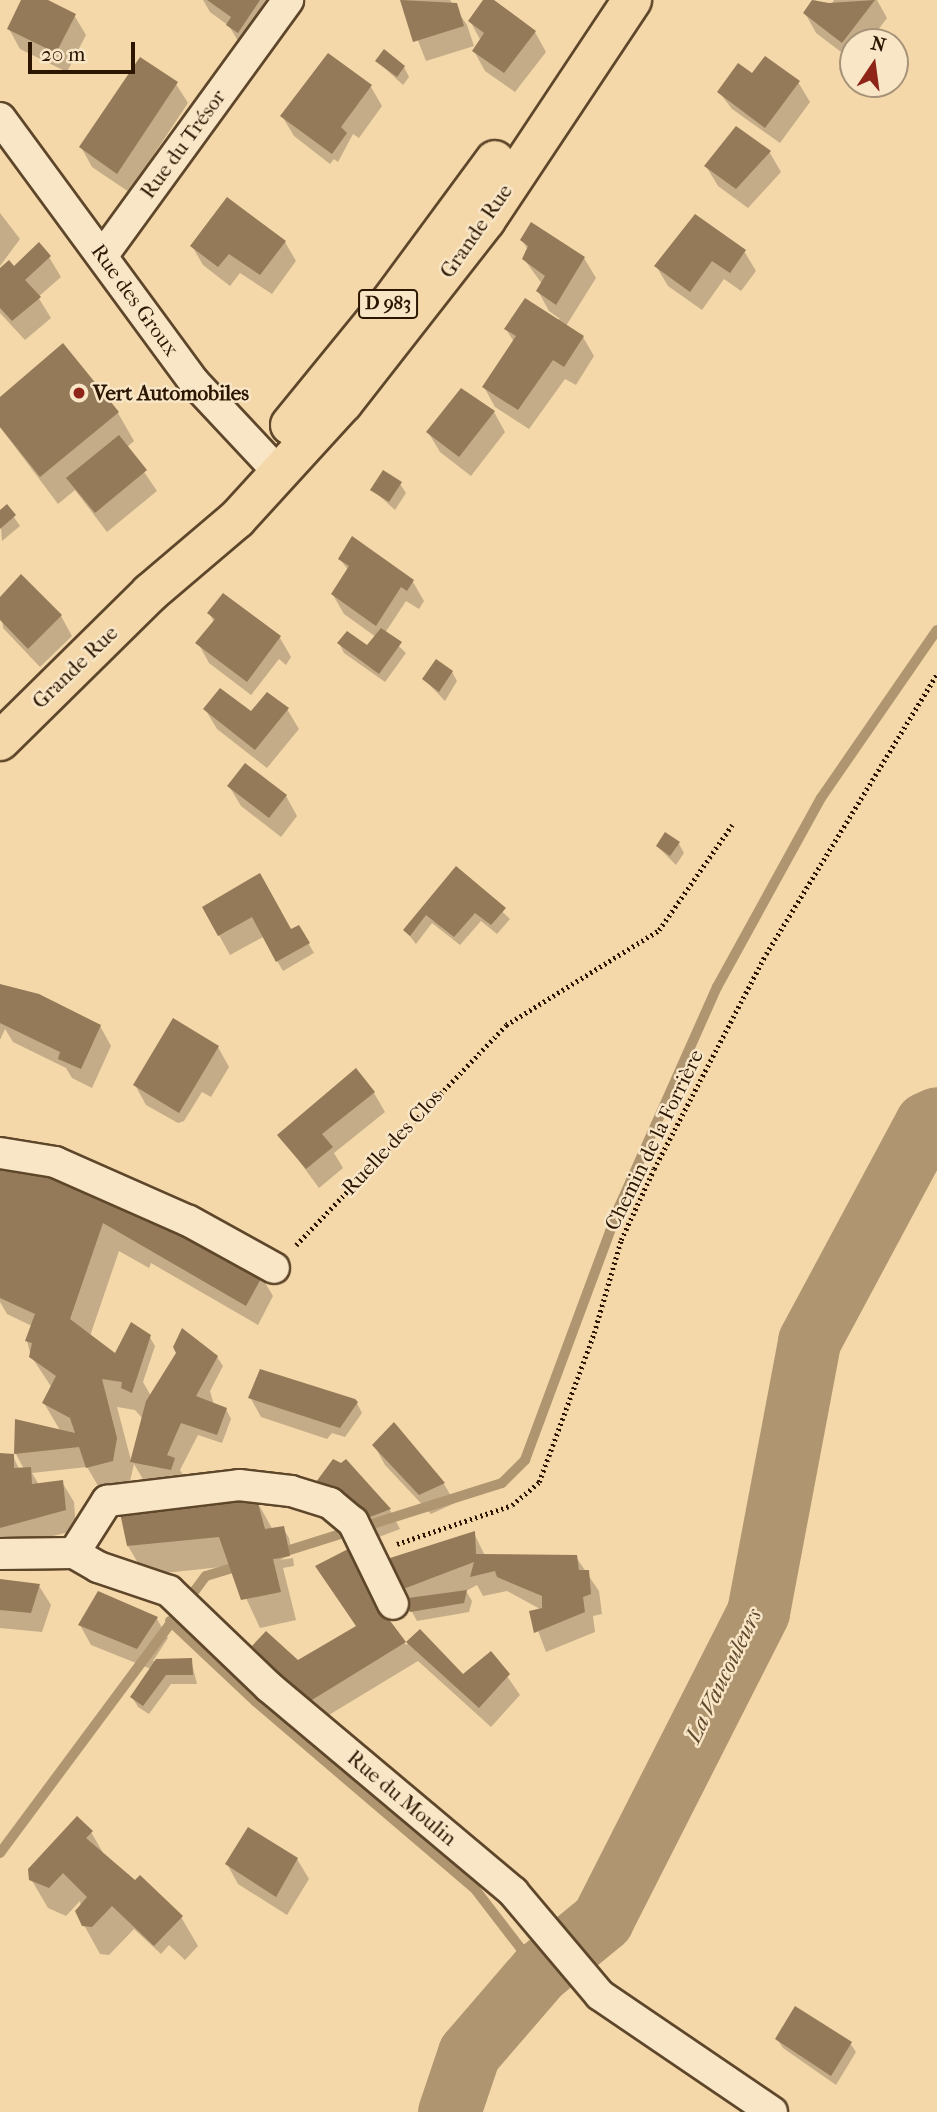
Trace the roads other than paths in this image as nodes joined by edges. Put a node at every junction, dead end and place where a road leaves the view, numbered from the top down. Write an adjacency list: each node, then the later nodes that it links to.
1 (288, 0): 5 (street, Rue du Trésor)
2 (606, 0): 6 (main road, Grande Rue / D 983)
3 (632, 0): 6 (main road, Grande Rue / D 983)
4 (0, 118): 5 (street, Rue des Groux)
5 (103, 255): 6 (street, Rue des Groux)
6 (272, 465): 7 (main road, Grande Rue / D 983)
7 (0, 741)
8 (0, 1153): 9 (street)
9 (274, 1268)
10 (74, 1553): 11 (street, Rue du Moulin); 12 (street); 13 (street, Rue du Moulin)
11 (0, 1555)
12 (393, 1604)
13 (772, 2112)

